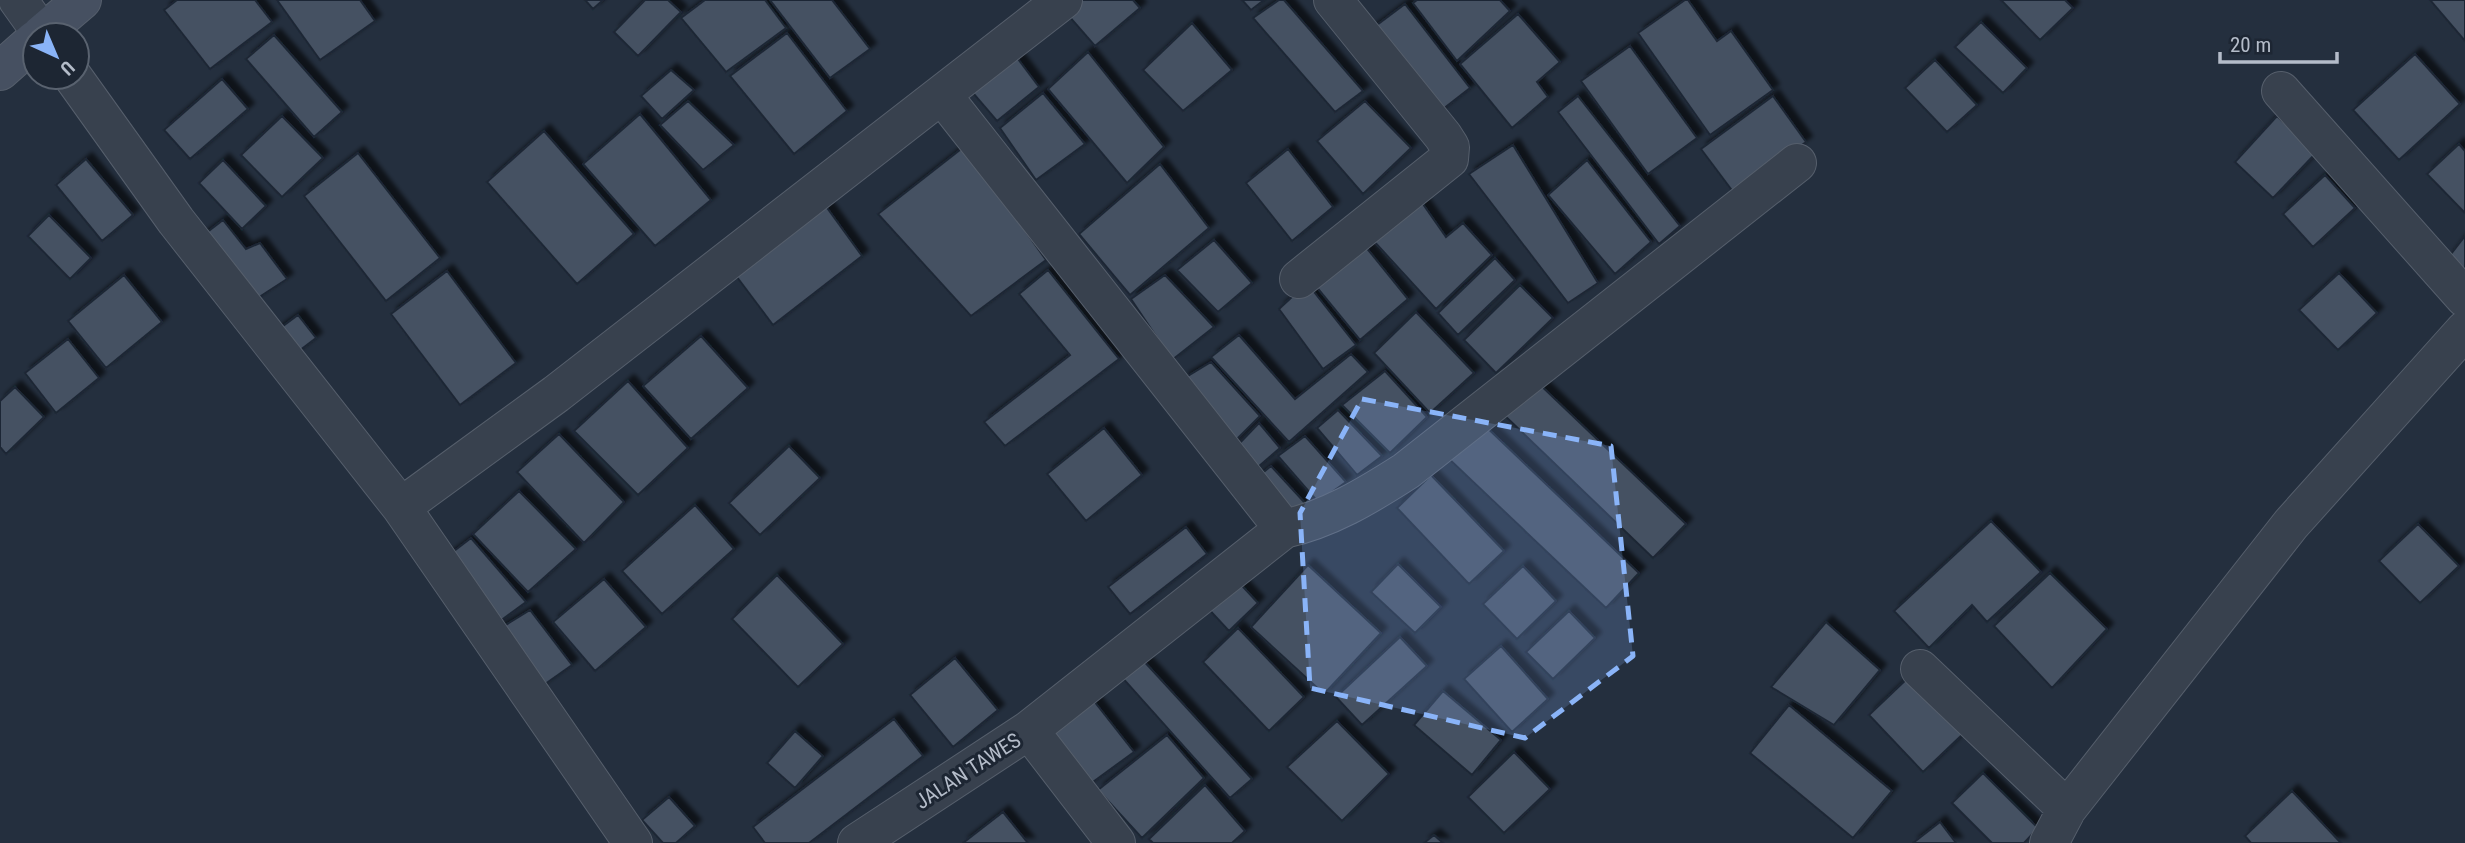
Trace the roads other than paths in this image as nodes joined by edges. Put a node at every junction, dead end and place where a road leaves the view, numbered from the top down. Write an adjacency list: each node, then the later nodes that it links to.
1 (18, 0): 5 (street)
2 (82, 0): 6 (main road)
3 (1063, 0): 11 (street)
4 (1333, 0): 13 (street)
5 (31, 21)
6 (58, 21)
7 (21, 53): 8 (main road)
8 (0, 71)
9 (83, 91): 16 (street)
10 (2281, 91): 14 (street)
11 (942, 95): 16 (street); 17 (street)
12 (1797, 163): 17 (street)
13 (1299, 279)
14 (2465, 298)
15 (2465, 330): 20 (street)
16 (401, 507): 21 (street)
17 (1284, 529): 19 (street)
18 (1920, 669): 20 (street)
19 (1029, 730): 22 (street, JALAN TAWES); 23 (street, JALAN TAWES)
20 (2067, 808): 24 (street)
21 (633, 843)
22 (857, 843)
23 (1116, 843)
24 (2049, 843)

